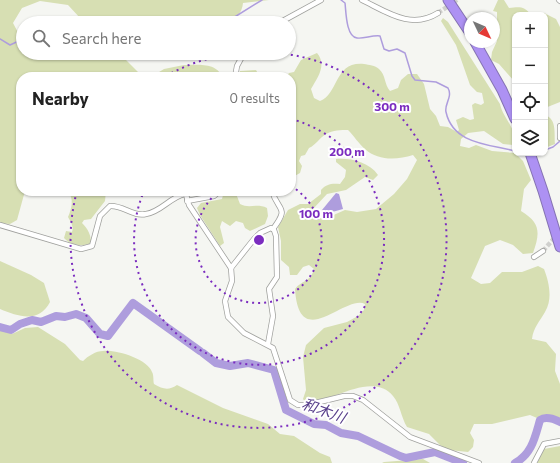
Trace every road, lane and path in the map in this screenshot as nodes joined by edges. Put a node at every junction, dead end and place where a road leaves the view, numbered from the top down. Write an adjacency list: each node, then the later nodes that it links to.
1 (321, 0): 5 (street)
2 (362, 0): 4 (street)
3 (448, 0): 6 (highway)
4 (438, 13)
5 (292, 16)
6 (464, 24)
7 (478, 48): 10 (highway)
8 (240, 60): 9 (street)
9 (236, 72)
10 (512, 112)
11 (560, 126): 12 (street)
12 (560, 138)
13 (531, 156): 21 (highway)
14 (178, 196): 19 (street)
15 (186, 196): 18 (street)
16 (214, 196): 18 (street)
17 (275, 196): 20 (street)
18 (187, 201): 24 (street)
19 (0, 225)
20 (273, 229): 24 (street); 25 (street)
21 (560, 247)
22 (543, 251): 23 (street)
23 (534, 257)
24 (231, 268): 25 (street)
25 (268, 344): 27 (street)
26 (560, 441): 28 (street)
27 (479, 463)
28 (534, 463)

